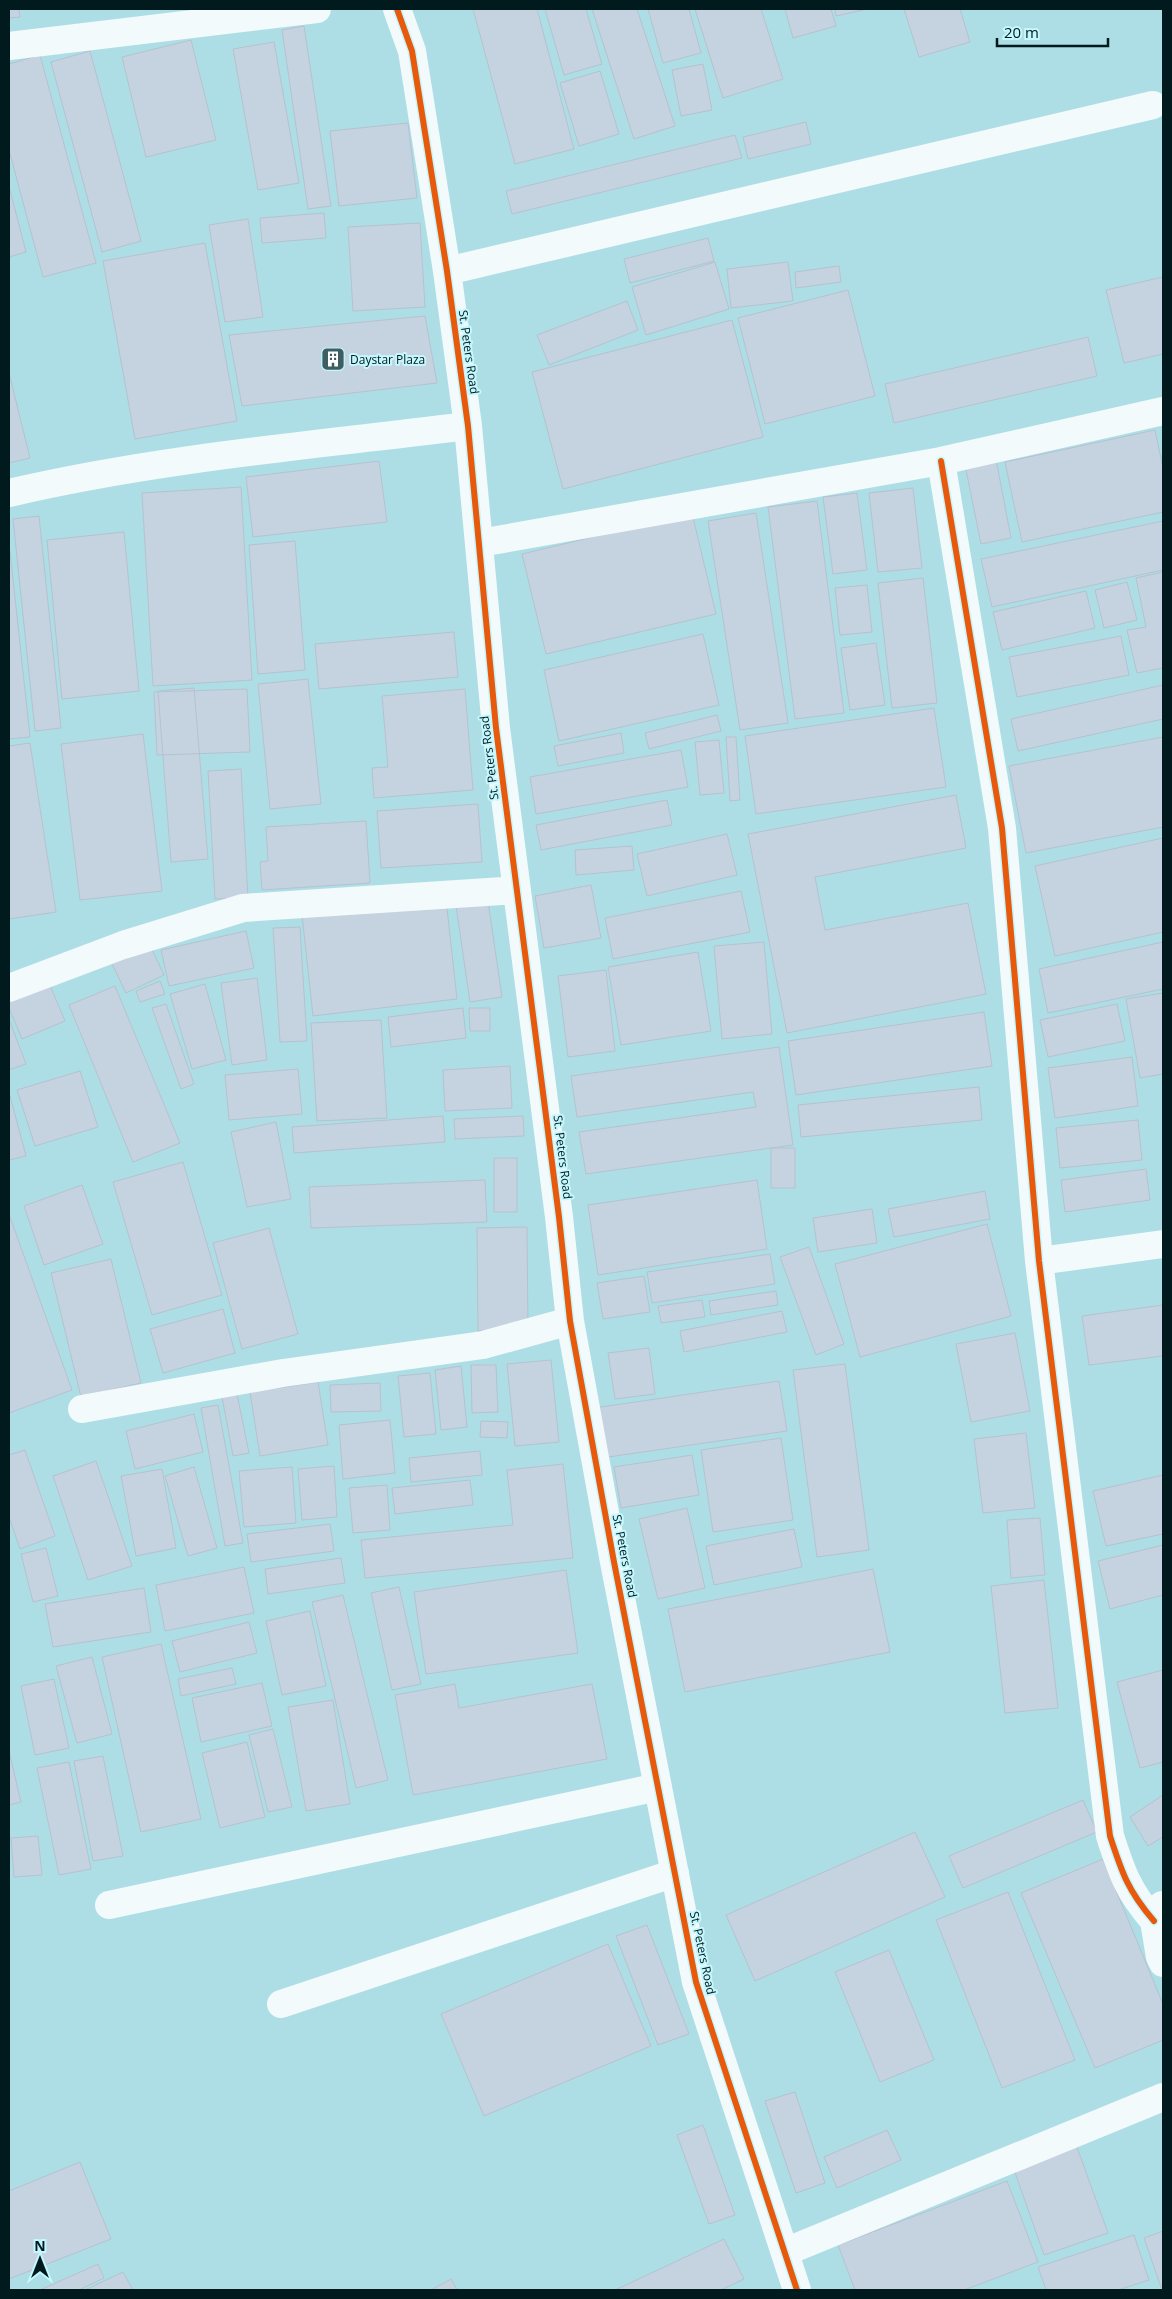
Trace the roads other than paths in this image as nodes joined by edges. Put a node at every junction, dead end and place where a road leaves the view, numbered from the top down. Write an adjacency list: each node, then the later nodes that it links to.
1 (317, 9): 3 (street)
2 (397, 9): 5 (street, St. Peters Road)
3 (9, 46)
4 (1153, 105): 5 (street)
5 (447, 271): 7 (street, St. Peters Road)
6 (1163, 411): 8 (street)
7 (468, 426): 9 (street); 10 (street, St. Peters Road)
8 (941, 461): 10 (street); 14 (street)
9 (9, 493)
10 (480, 543): 11 (street, St. Peters Road)
11 (517, 890): 12 (street); 15 (street, St. Peters Road)
12 (9, 988)
13 (1163, 1244): 14 (street)
14 (1039, 1261): 20 (street)
15 (570, 1321): 16 (street); 17 (street, St. Peters Road)
16 (82, 1409)
17 (658, 1787): 18 (street, St. Peters Road); 19 (street)
18 (675, 1873): 22 (street); 24 (street, St. Peters Road)
19 (109, 1906)
20 (1159, 1912): 21 (street)
21 (1163, 1963)
22 (281, 2004)
23 (1163, 2096): 24 (street)
24 (785, 2252): 25 (street, St. Peters Road)
25 (797, 2290)

